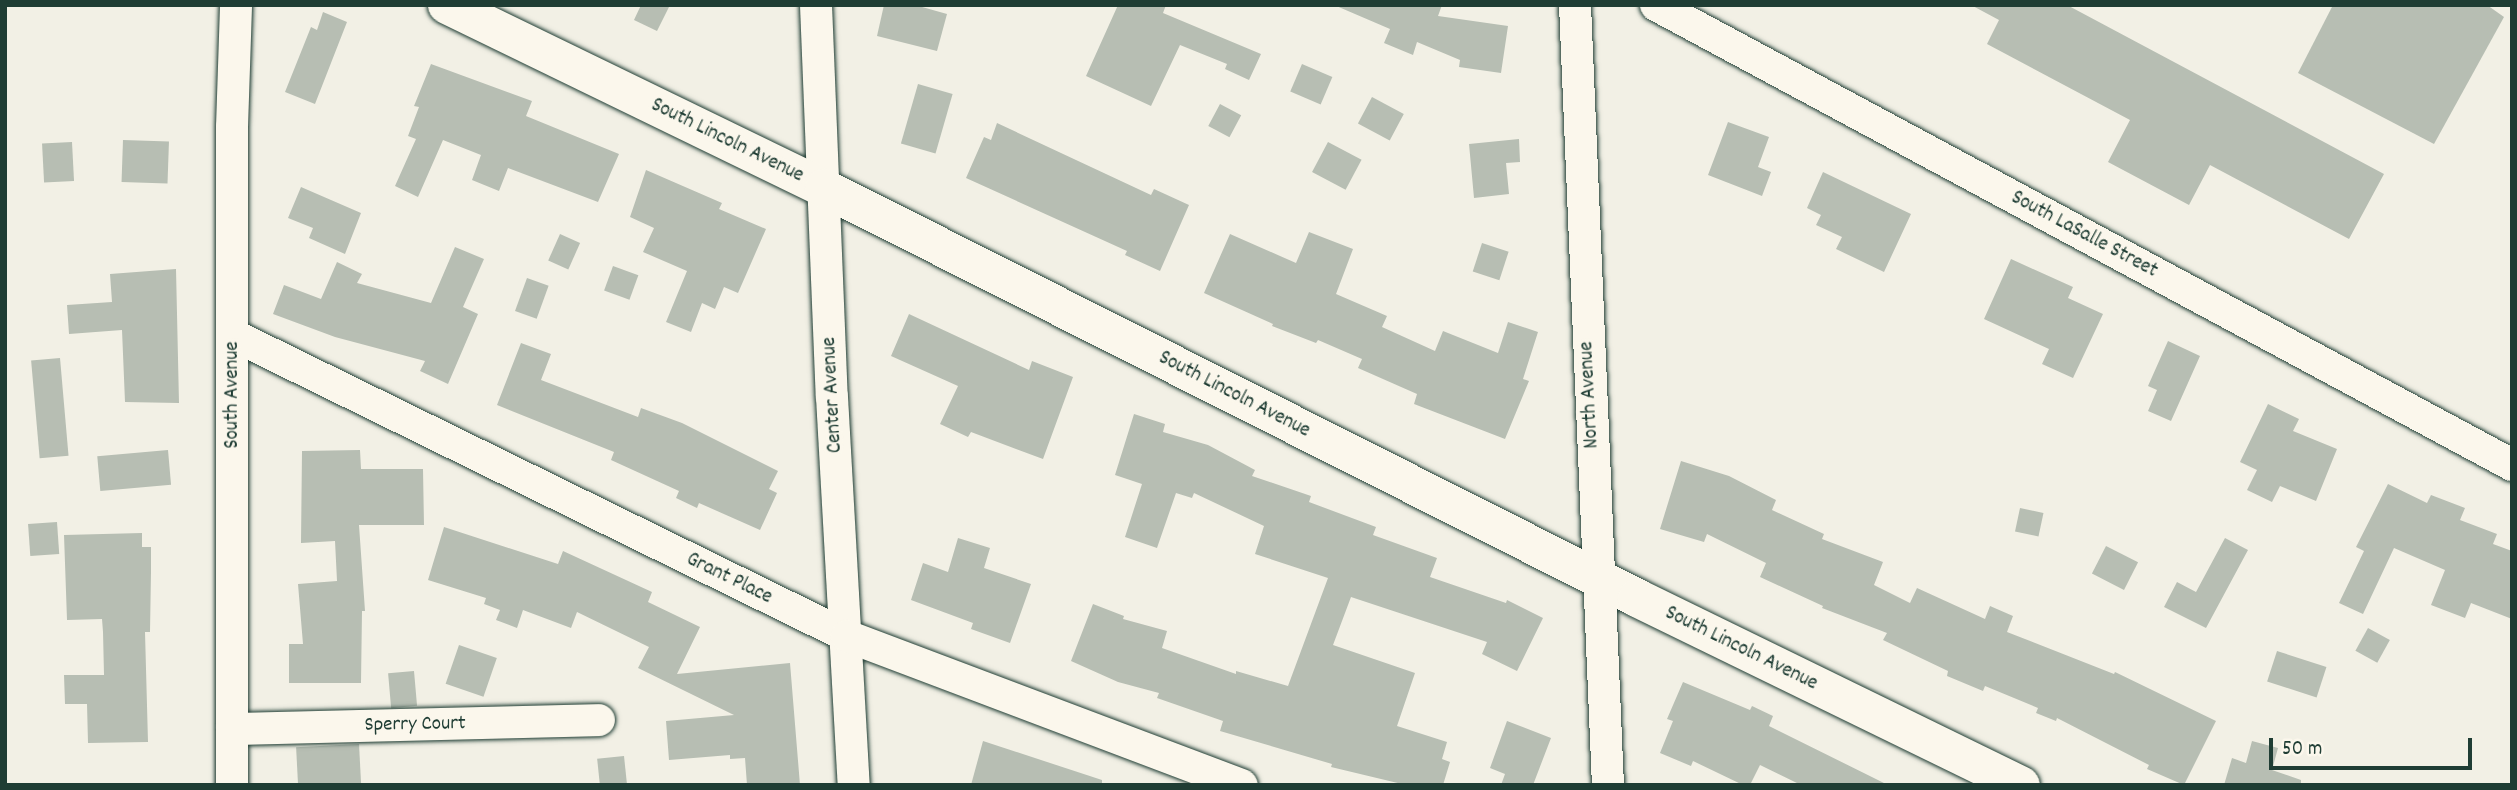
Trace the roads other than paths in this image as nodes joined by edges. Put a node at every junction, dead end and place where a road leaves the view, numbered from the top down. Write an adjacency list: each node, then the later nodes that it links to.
1 (236, 5): 7 (street, South Avenue)
2 (447, 5): 6 (street, South Lincoln Avenue)
3 (817, 5): 6 (street, Center Avenue)
4 (1576, 5): 9 (street, North Avenue)
5 (1656, 5): 8 (street, South LaSalle Street)
6 (824, 188): 9 (street, South Lincoln Avenue); 10 (street, Center Avenue)
7 (233, 335): 10 (street, Grant Place); 12 (street, South Avenue)
8 (2512, 465)
9 (1599, 578): 16 (street, North Avenue); 17 (street, South Lincoln Avenue)
10 (847, 636): 14 (street, Center Avenue); 15 (street, Grant Place)
11 (599, 720): 12 (street, Sperry Court)
12 (232, 729): 13 (street, South Avenue)
13 (232, 785)
14 (854, 785)
15 (1242, 785)
16 (1608, 785)
17 (2021, 785)

